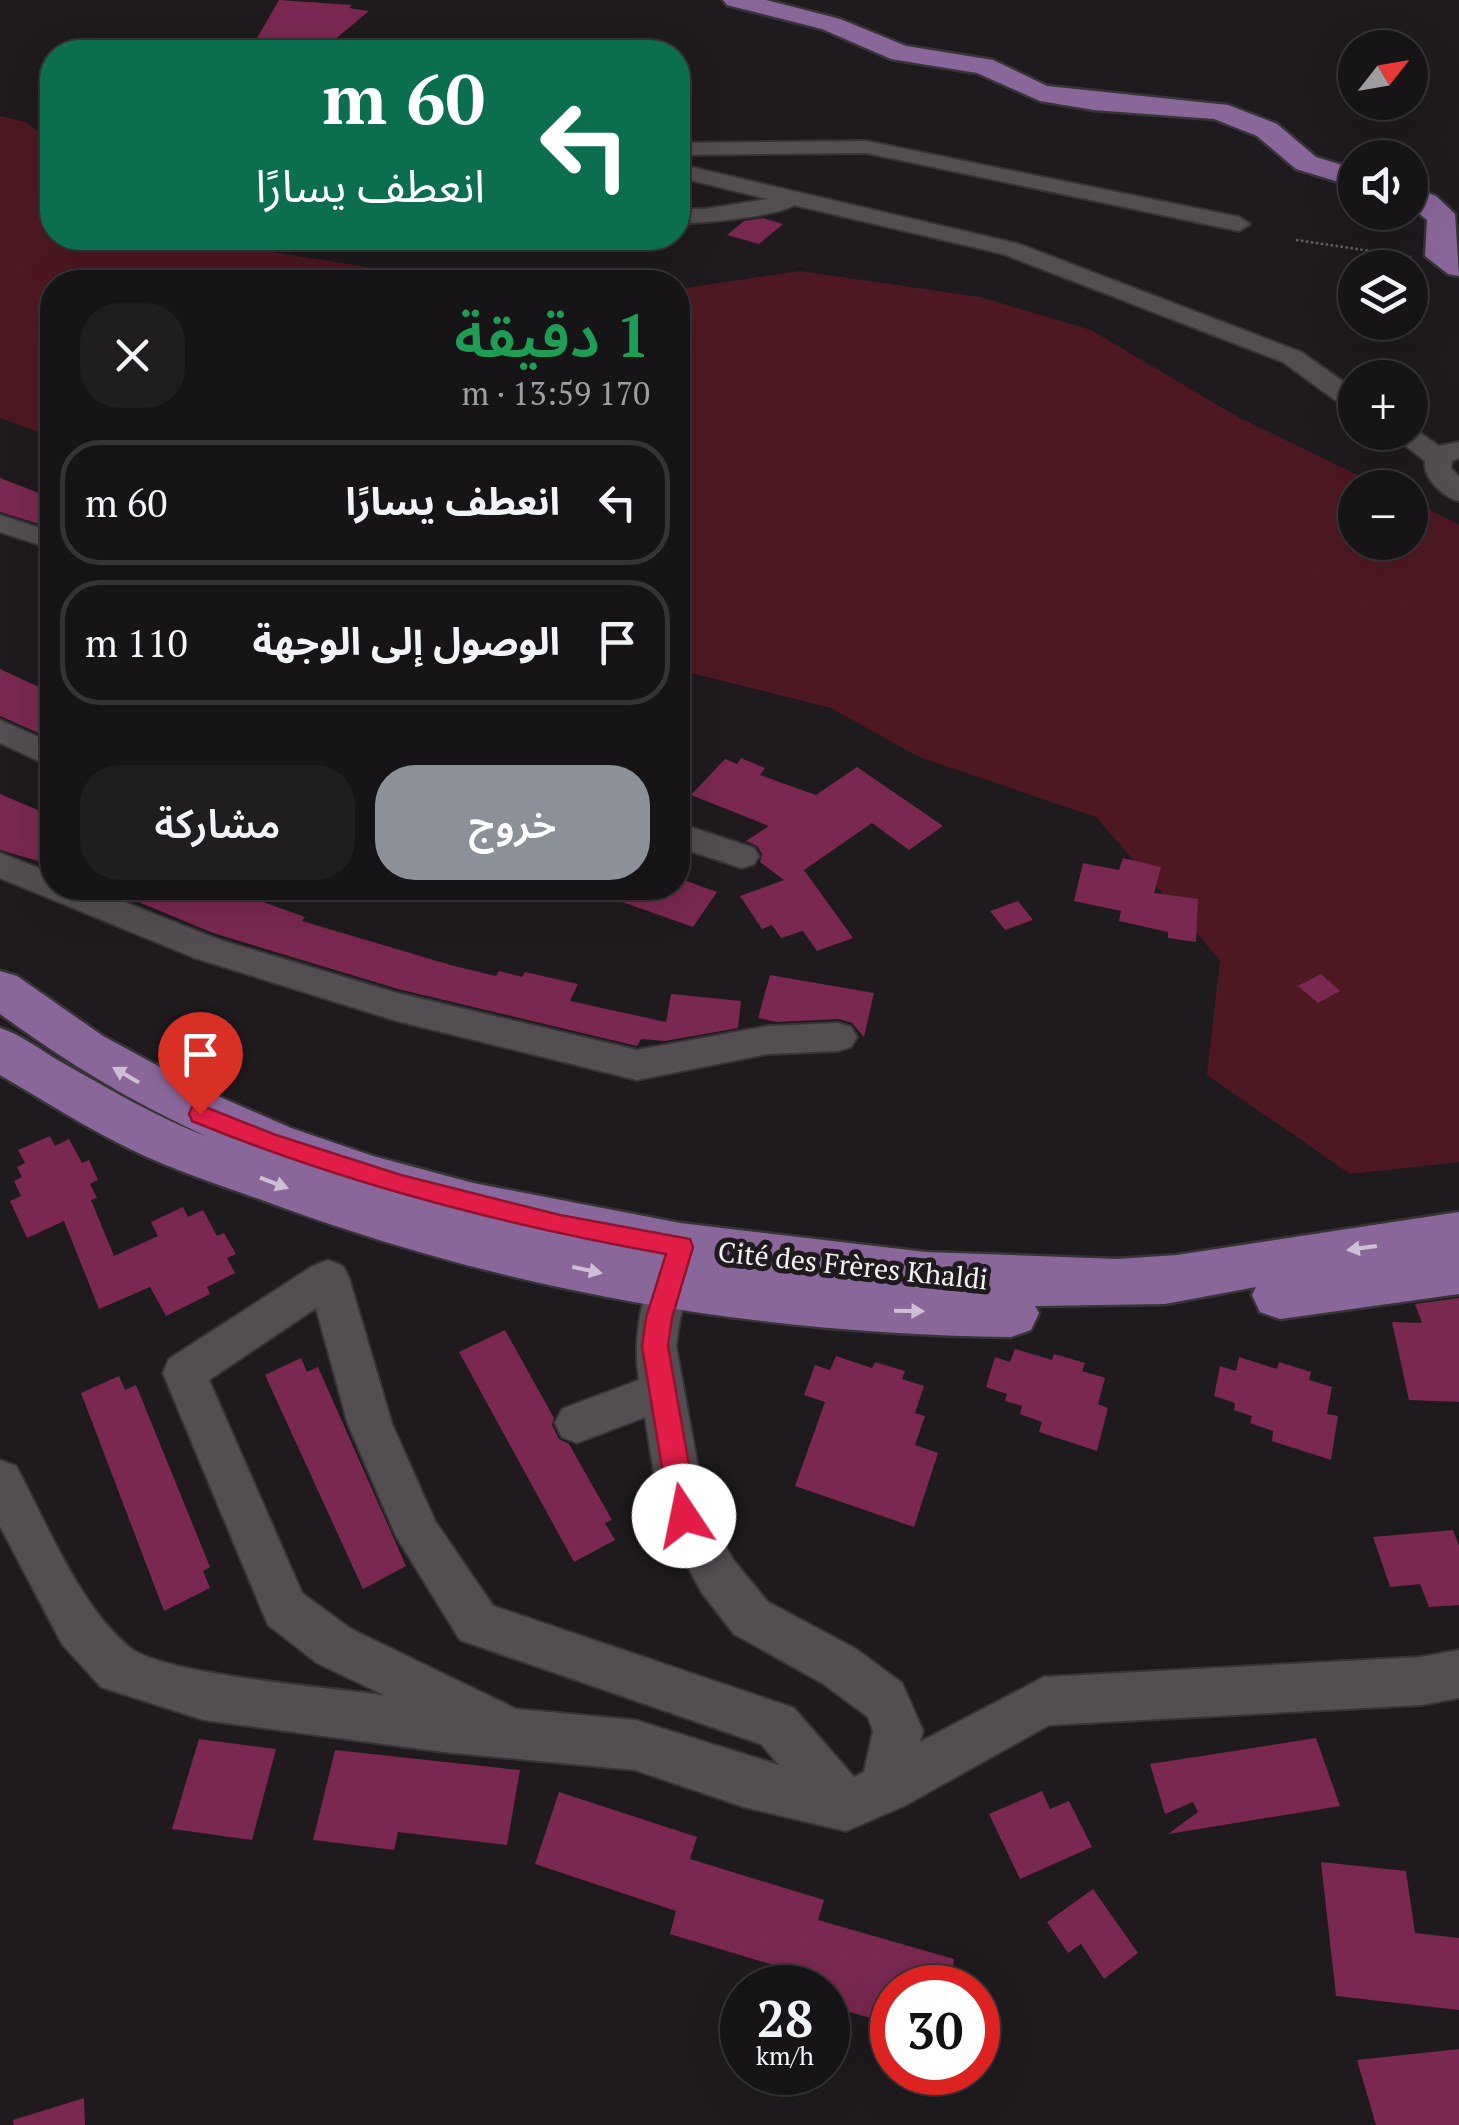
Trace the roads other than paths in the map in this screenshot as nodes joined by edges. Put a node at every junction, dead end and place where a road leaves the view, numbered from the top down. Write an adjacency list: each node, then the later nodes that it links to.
1 (736, 0): 5 (main road)
2 (690, 129): 3 (street)
3 (803, 147): 4 (street); 10 (street)
4 (690, 149)
5 (1338, 173)
6 (690, 174): 7 (street)
7 (810, 204): 9 (street); 12 (street)
8 (1428, 205): 11 (main road)
9 (690, 217)
10 (1239, 224)
11 (1456, 266)
12 (1338, 390)
13 (1449, 454): 14 (street)
14 (1459, 493)
15 (0, 523): 16 (street)
16 (40, 537)
17 (0, 730): 18 (street)
18 (40, 750)
19 (690, 839): 20 (street)
20 (742, 856)
21 (0, 865): 22 (street)
22 (40, 881)
23 (87, 900): 25 (street)
24 (0, 989): 28 (main road, Cité des Frères Khaldi, one-way to 24)
25 (838, 1037)
26 (0, 1047): 28 (main road, Cité des Frères Khaldi, one-way to 28)
27 (1459, 1235): 28 (main road, Cité des Frères Khaldi, one-way to 28)
28 (675, 1266): 29 (main road, Cité des Frères Khaldi, one-way to 29); 30 (street)
29 (1459, 1271)
30 (661, 1391): 31 (street); 35 (street)
31 (577, 1423)
32 (0, 1481): 34 (street)
33 (1459, 1674): 35 (street)
34 (520, 1734): 35 (street); 35 (street)
35 (866, 1797)

